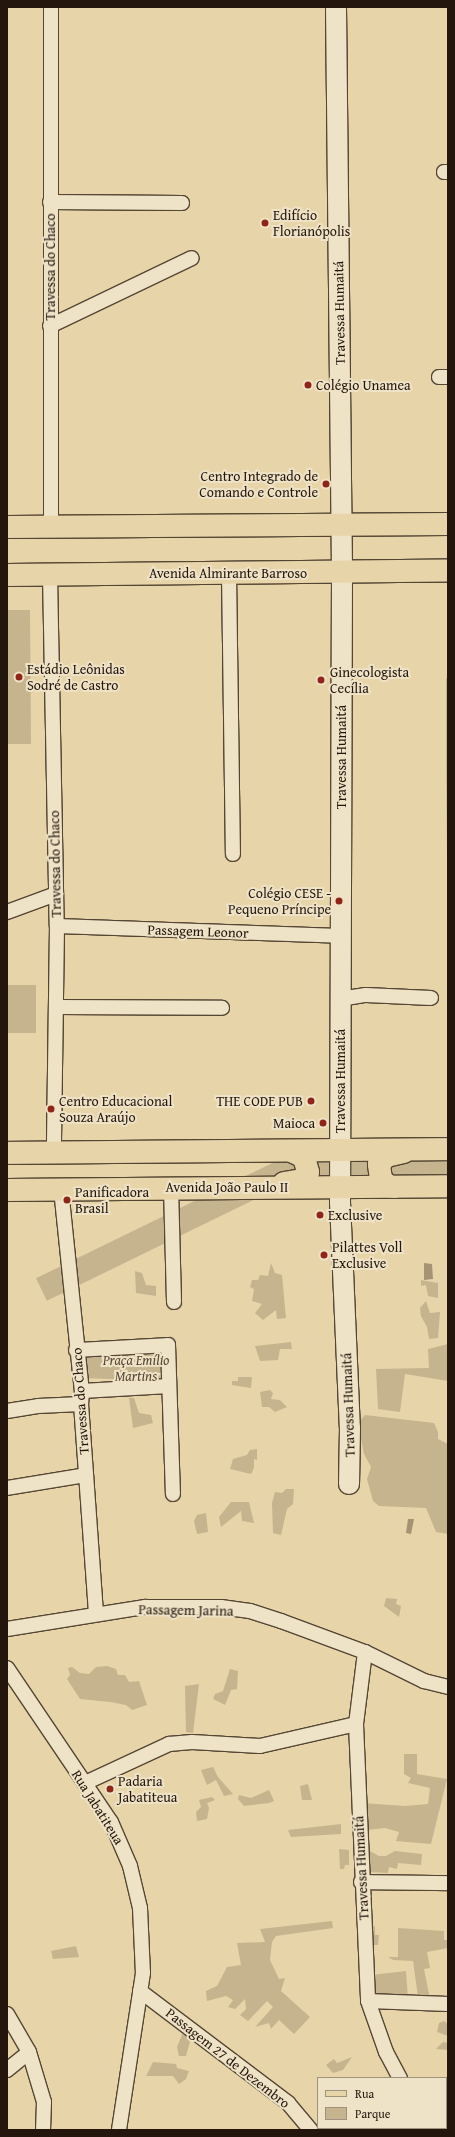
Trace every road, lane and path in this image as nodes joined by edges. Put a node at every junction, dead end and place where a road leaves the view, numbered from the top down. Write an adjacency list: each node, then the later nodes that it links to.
1 (51, 7): 3 (street, Travessa do Chaco)
2 (336, 7): 7 (street, Travessa Humaitá)
3 (50, 202): 4 (street); 6 (street, Travessa do Chaco)
4 (182, 203)
5 (192, 258): 6 (street)
6 (50, 326): 9 (street, Travessa do Chaco)
7 (341, 524): 8 (main road); 9 (main road); 12 (street, Travessa Humaitá)
8 (448, 524)
9 (51, 526): 10 (main road)
10 (7, 527)
11 (448, 570): 12 (main road, Avenida Almirante Barroso)
12 (342, 572): 13 (main road, Avenida Almirante Barroso); 20 (street, Travessa Humaitá)
13 (230, 573): 15 (main road, Avenida Almirante Barroso); 16 (street)
14 (7, 575): 15 (main road, Avenida Almirante Barroso)
15 (50, 575): 17 (street, Travessa do Chaco)
16 (233, 854)
17 (56, 894): 18 (street); 19 (street, Travessa do Chaco)
18 (7, 912)
19 (57, 926): 20 (street, Passagem Leonor); 23 (street, Travessa do Chaco)
20 (340, 936): 22 (street, Travessa Humaitá)
21 (430, 998): 22 (street)
22 (340, 999): 27 (street, Travessa Humaitá)
23 (57, 1007): 24 (street); 30 (street, Travessa do Chaco)
24 (222, 1008)
25 (415, 1149): 26 (main road); 27 (main road); 33 (main road)
26 (448, 1149)
27 (340, 1150): 28 (main road); 32 (street, Travessa Humaitá)
28 (291, 1151): 30 (main road); 35 (main road)
29 (7, 1153): 30 (main road)
30 (54, 1153)
31 (448, 1186): 33 (main road, Avenida João Paulo II)
32 (340, 1187): 33 (main road, Avenida João Paulo II); 35 (main road, Avenida João Paulo II); 44 (street, Travessa Humaitá)
33 (394, 1187)
34 (171, 1188): 35 (main road, Avenida João Paulo II); 36 (main road, Avenida João Paulo II); 38 (street)
35 (274, 1188)
36 (61, 1189): 37 (main road, Avenida João Paulo II); 39 (street, Travessa do Chaco)
37 (7, 1190)
38 (174, 1302)
39 (76, 1350): 40 (street); 41 (street, Travessa do Chaco)
40 (169, 1386): 41 (street); 46 (street)
41 (81, 1398): 42 (street); 43 (street, Travessa do Chaco)
42 (7, 1411)
43 (86, 1475): 45 (street); 47 (street, Travessa do Chaco)
44 (349, 1484)
45 (7, 1488)
46 (173, 1494)
47 (96, 1613): 48 (street, Passagem Jarina); 49 (street, Passagem Jarina)
48 (7, 1629)
49 (365, 1652): 51 (street, Passagem Jarina); 52 (street, Travessa Humaitá)
50 (7, 1668): 53 (street, Rua Jabatiteua)
51 (448, 1687)
52 (356, 1724): 53 (street); 54 (street, Travessa Humaitá)
53 (85, 1783): 56 (street, Rua Jabatiteua)
54 (361, 1882): 55 (street); 57 (street, Travessa Humaitá)
55 (448, 1883)
56 (140, 1991): 64 (street, Rua Jabatiteua); 65 (street, Passagem 27 de Dezembro)
57 (368, 2001): 58 (street); 62 (street, Travessa Humaitá)
58 (448, 2004)
59 (7, 2014): 60 (street)
60 (28, 2052): 61 (street); 63 (street)
61 (7, 2070)
62 (399, 2077)
63 (43, 2130)
64 (119, 2130)
65 (311, 2130)

